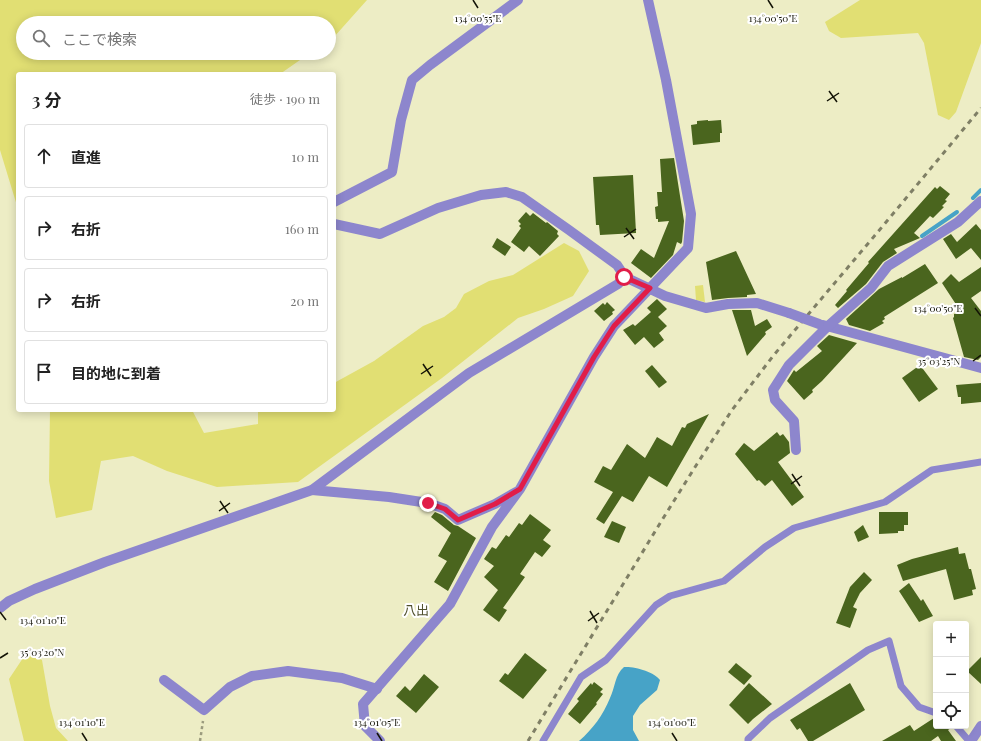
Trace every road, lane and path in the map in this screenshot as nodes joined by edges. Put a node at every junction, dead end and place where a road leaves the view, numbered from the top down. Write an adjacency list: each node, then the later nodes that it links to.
1 (518, 0): 3 (street)
2 (648, 0): 7 (street)
3 (336, 201)
4 (981, 201): 8 (street)
5 (336, 224): 6 (street)
6 (624, 277): 7 (street); 13 (street)
7 (650, 288): 8 (street, bridge); 12 (street)
8 (823, 325): 9 (street); 10 (street)
9 (981, 368)
10 (796, 450)
11 (981, 462): 23 (lane)
12 (520, 489): 13 (street); 16 (street)
13 (312, 490): 14 (street)
14 (0, 608)
15 (164, 680): 17 (street)
16 (377, 689): 17 (street); 22 (street)
17 (204, 710): 21 (path)
18 (933, 712): 24 (lane)
19 (981, 726): 25 (street)
20 (959, 729): 25 (lane)
21 (200, 741)
22 (380, 741)
23 (543, 741)
24 (748, 741)
25 (970, 741)

